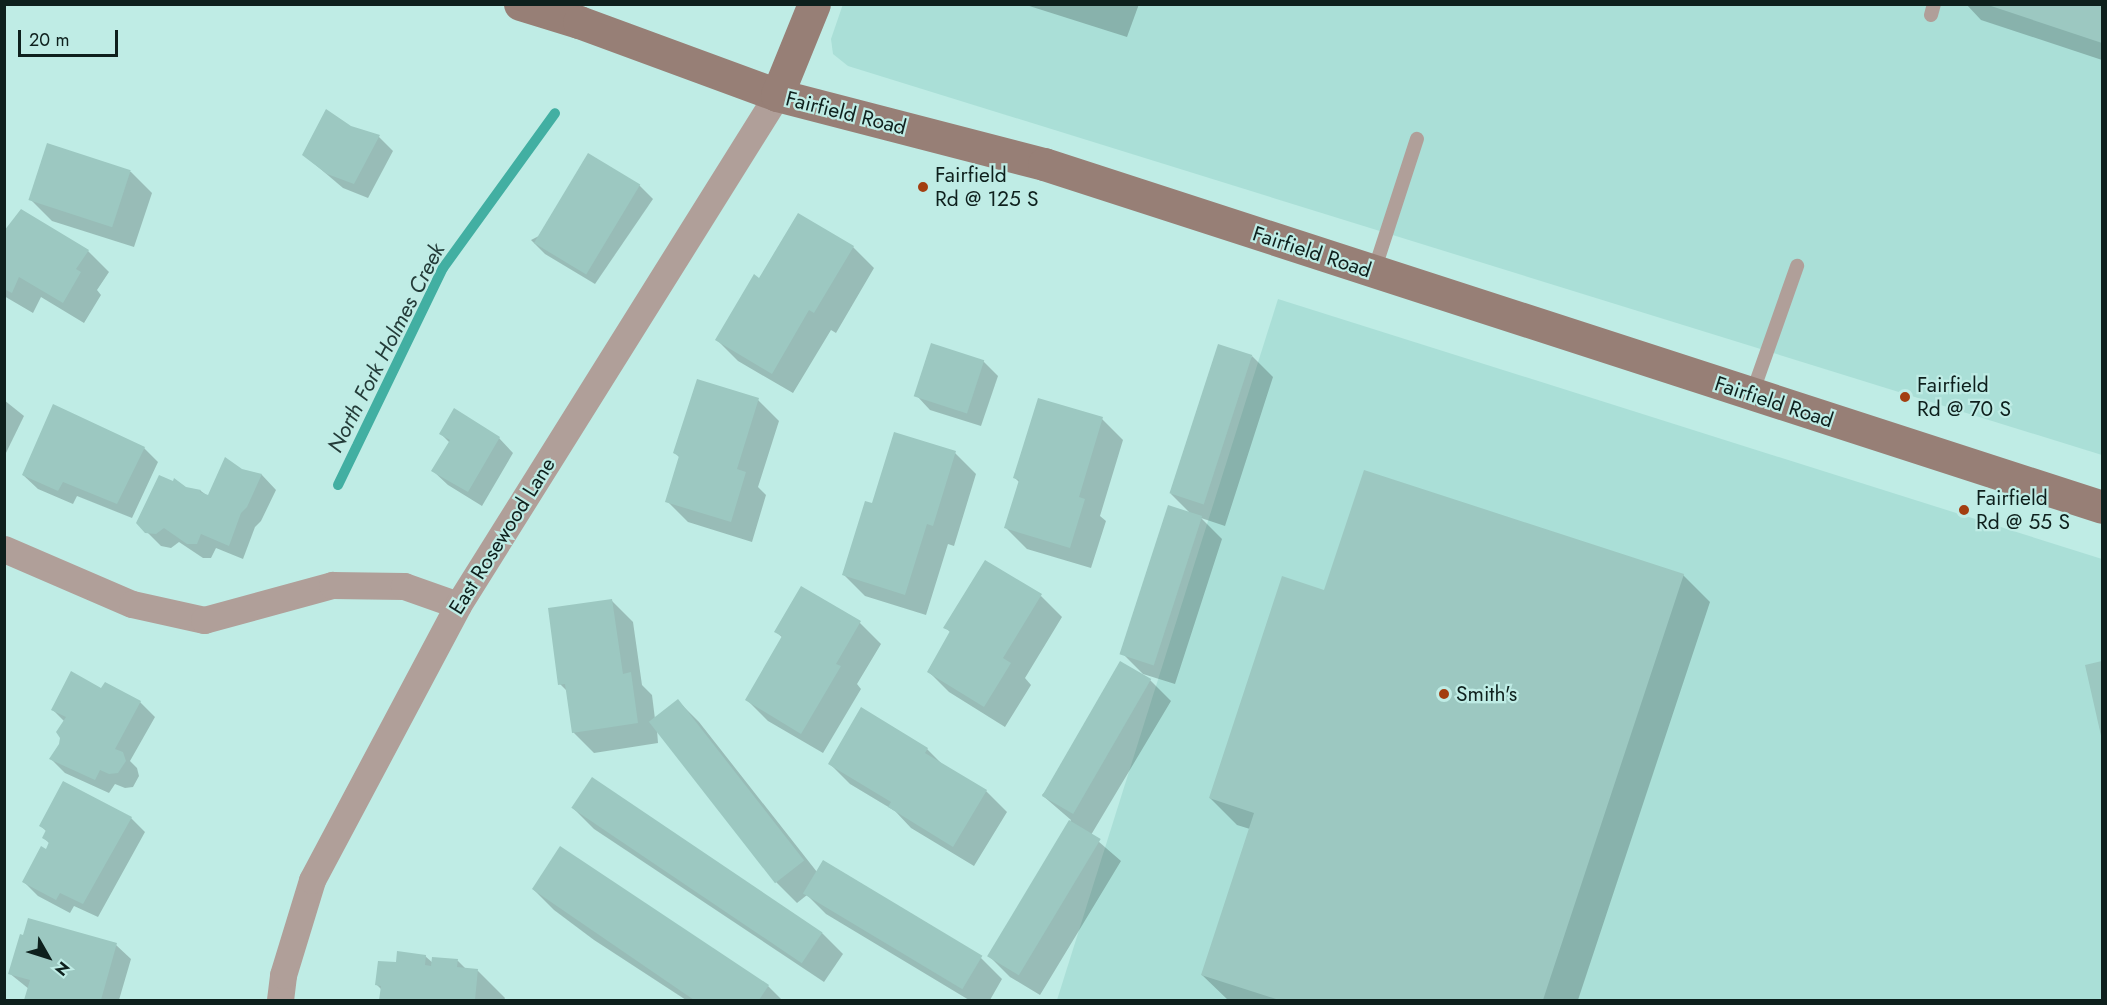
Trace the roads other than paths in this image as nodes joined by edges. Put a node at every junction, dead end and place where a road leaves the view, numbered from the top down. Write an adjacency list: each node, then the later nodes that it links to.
1 (520, 4): 3 (street, Fairfield Road)
2 (814, 4): 3 (street)
3 (777, 95): 6 (street, Fairfield Road); 10 (street, East Rosewood Lane)
4 (1417, 140): 6 (lane)
5 (1797, 266): 7 (lane)
6 (1373, 272): 7 (street, Fairfield Road)
7 (1752, 395): 8 (street, Fairfield Road)
8 (2103, 507)
9 (7, 558): 10 (street)
10 (458, 605): 11 (street, East Rosewood Lane)
11 (280, 1000)

